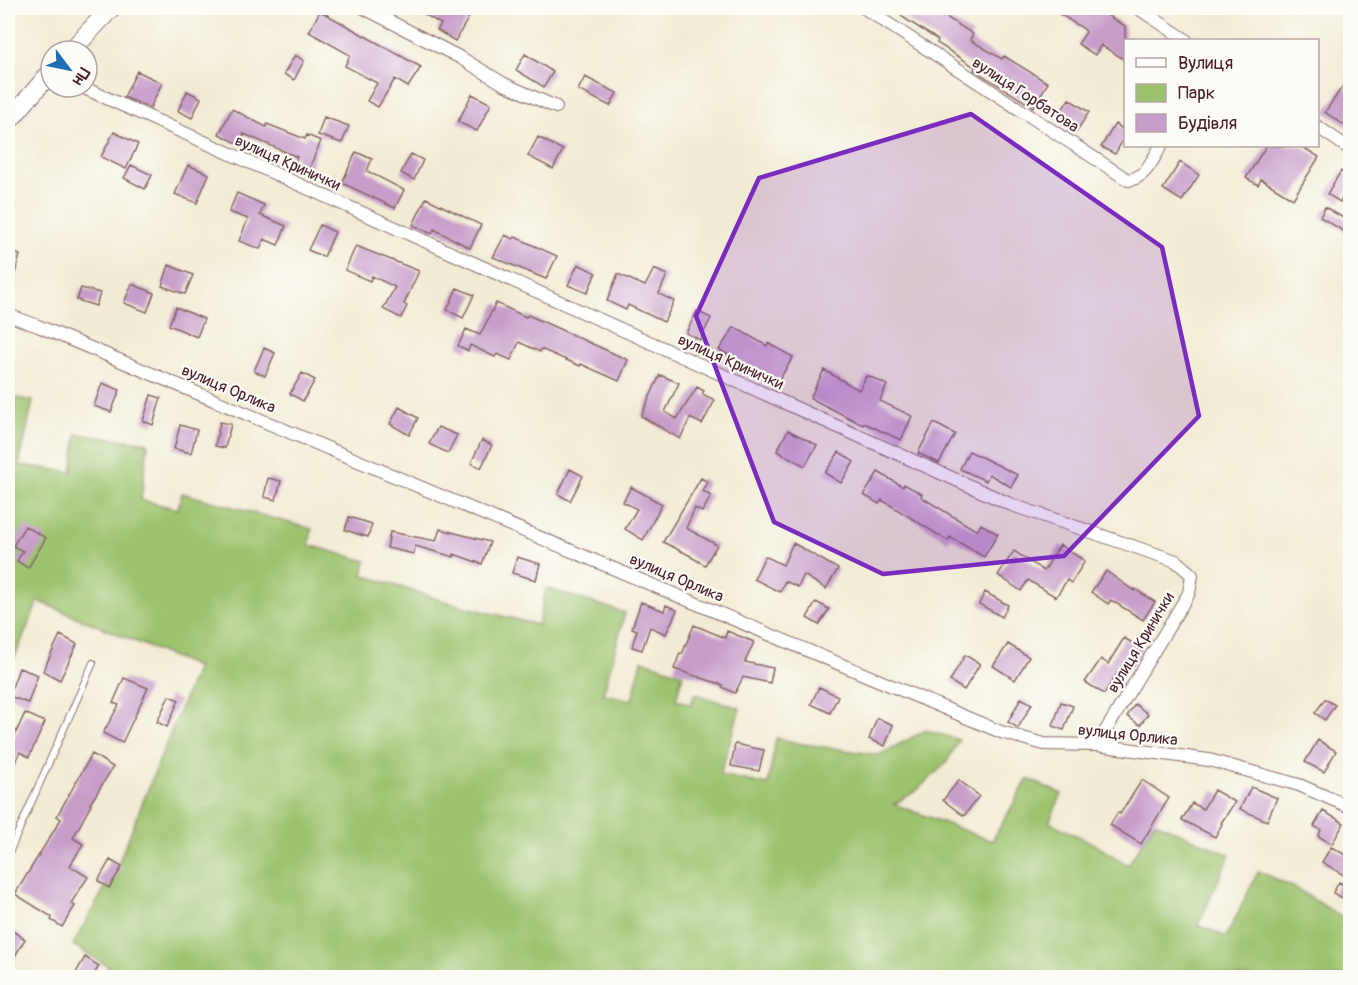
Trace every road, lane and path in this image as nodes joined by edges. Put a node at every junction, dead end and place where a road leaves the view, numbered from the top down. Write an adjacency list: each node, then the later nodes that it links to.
1 (111, 8): 5 (main road)
2 (364, 8): 9 (street)
3 (864, 8): 12 (street, вулиця Горбатова)
4 (1138, 8): 6 (street)
5 (82, 39)
6 (1184, 39)
7 (39, 88): 10 (main road)
8 (99, 95): 16 (street, вулиця Кринички)
9 (556, 107)
10 (8, 122)
11 (1319, 128): 13 (street)
12 (1160, 147)
13 (1350, 149)
14 (8, 315): 16 (street, вулиця Орлика)
15 (93, 663): 18 (lane)
16 (1097, 745): 17 (street, вулиця Орлика)
17 (1350, 807)
18 (8, 855)

